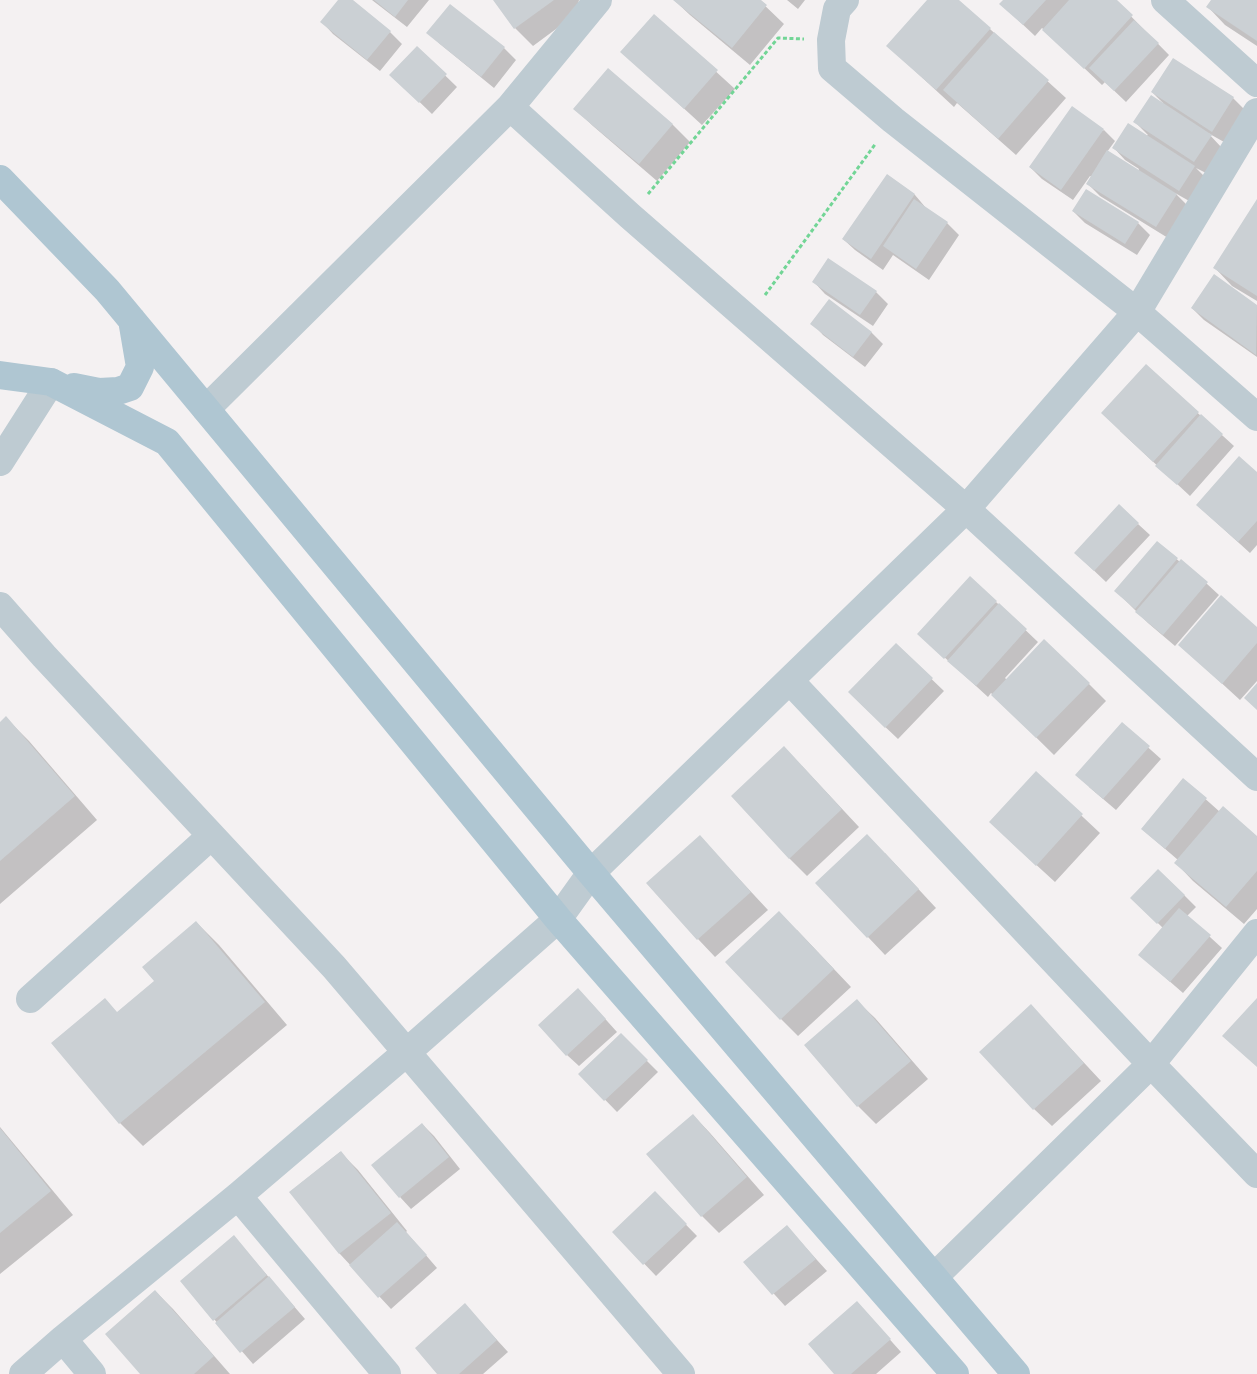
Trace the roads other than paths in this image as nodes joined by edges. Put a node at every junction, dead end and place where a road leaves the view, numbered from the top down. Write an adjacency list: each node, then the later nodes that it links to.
1 (598, 0): 5 (street)
2 (845, 0): 8 (street)
3 (1164, 0): 4 (street)
4 (1257, 83)
5 (510, 107): 12 (street); 15 (street)
6 (1257, 112): 8 (street)
7 (0, 179): 9 (main road)
8 (1137, 312): 13 (street); 15 (street)
9 (131, 319): 11 (main road); 12 (main road)
10 (0, 375): 11 (main road)
11 (51, 382): 14 (street); 21 (main road)
12 (206, 409): 20 (main road)
13 (1257, 417)
14 (0, 462)
15 (966, 509): 17 (street); 18 (street)
16 (0, 606): 19 (street)
17 (790, 681): 20 (street); 25 (street)
18 (1257, 777)
19 (211, 836): 23 (street); 24 (street)
20 (591, 873): 21 (street); 28 (main road)
21 (558, 919): 24 (street); 34 (main road)
22 (1257, 933): 25 (street)
23 (30, 999)
24 (407, 1052): 27 (street); 33 (street)
25 (1151, 1064): 26 (street); 28 (street)
26 (1257, 1174)
27 (238, 1196): 29 (street); 32 (street)
28 (934, 1277): 35 (main road)
29 (63, 1339): 30 (street); 31 (street)
30 (23, 1374)
31 (92, 1374)
32 (387, 1374)
33 (681, 1374)
34 (955, 1374)
35 (1016, 1374)

